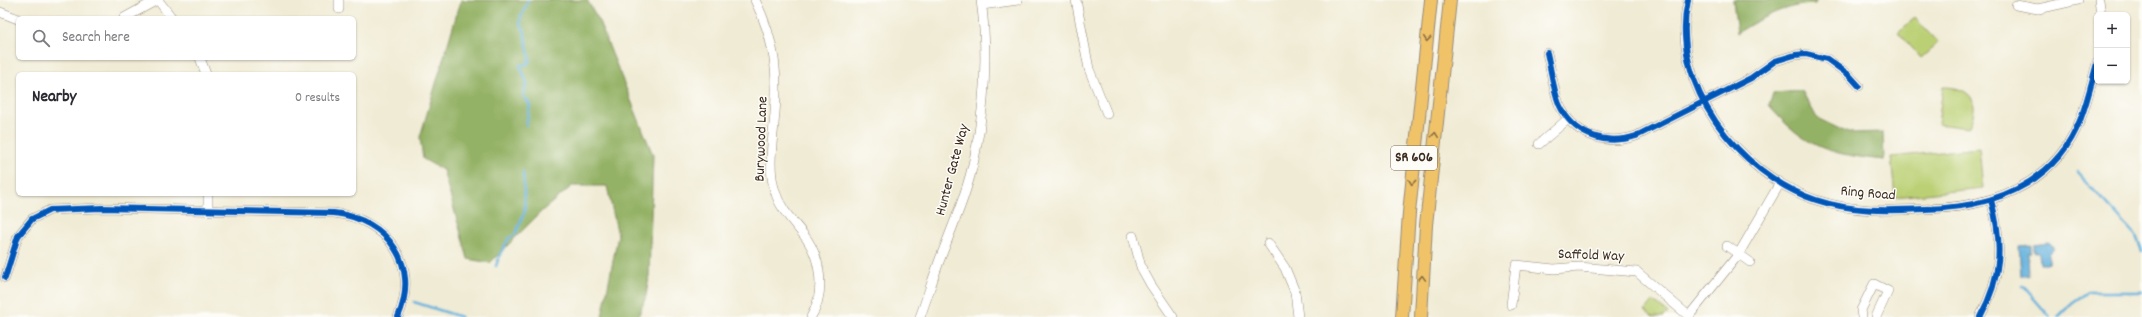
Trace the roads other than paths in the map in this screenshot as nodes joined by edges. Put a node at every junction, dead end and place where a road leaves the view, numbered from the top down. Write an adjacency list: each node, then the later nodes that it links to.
1 (158, 0): 14 (street); 15 (street)
2 (755, 0): 38 (street, Burywood Lane)
3 (1018, 0): 10 (street)
4 (1076, 0): 23 (street)
5 (1431, 0): 42 (main road, SR 606, one-way to 42)
6 (1450, 0): 43 (main road, SR 606, one-way to 6)
7 (1688, 0): 22 (street, Ring Road)
8 (2078, 0): 11 (street)
9 (2099, 0): 13 (street)
10 (981, 2): 39 (street, Hunter Gate Way)
11 (2016, 5)
12 (0, 12): 16 (street)
13 (2101, 12)
14 (128, 16)
15 (170, 16)
16 (16, 18)
17 (1547, 53): 24 (street)
18 (201, 60): 19 (street)
19 (205, 72)
20 (2094, 73): 28 (street, Ring Road)
21 (1859, 86): 22 (street)
22 (1705, 102): 24 (street); 26 (street, Ring Road)
23 (1107, 114)
24 (1568, 119): 25 (street)
25 (1539, 144)
26 (1780, 183): 28 (street, Ring Road); 33 (street, Saffold Way)
27 (208, 196): 29 (street)
28 (1991, 200): 47 (street)
29 (208, 211): 35 (street); 37 (street)
30 (1133, 236): 40 (street)
31 (1268, 243): 41 (street)
32 (1727, 246): 33 (street)
33 (1738, 255): 34 (street); 44 (street, Saffold Way)
34 (1750, 262)
35 (5, 278)
36 (1511, 304): 44 (street, Saffold Way)
37 (398, 317)
38 (811, 317)
39 (921, 317)
40 (1173, 317)
41 (1298, 317)
42 (1402, 317)
43 (1421, 317)
44 (1689, 317)
45 (1862, 317): 46 (street)
46 (1876, 317)
47 (1980, 317)

